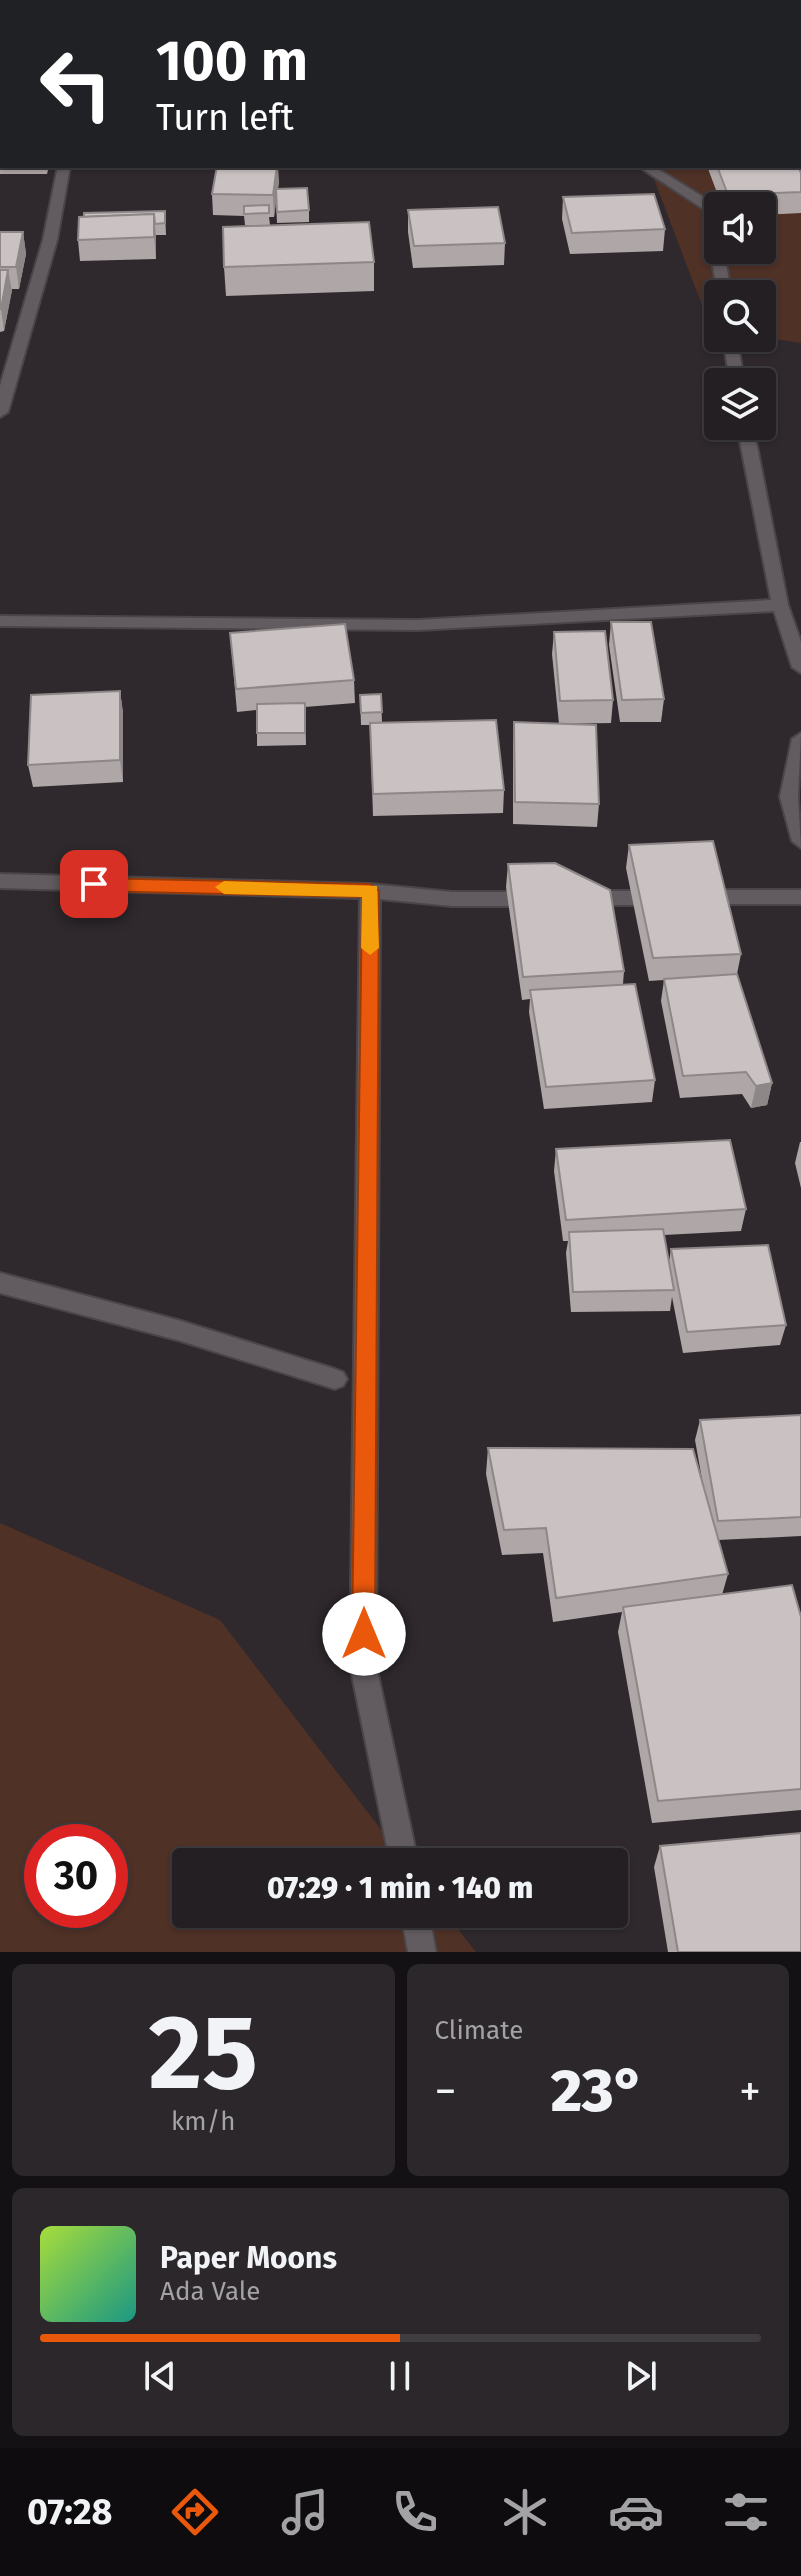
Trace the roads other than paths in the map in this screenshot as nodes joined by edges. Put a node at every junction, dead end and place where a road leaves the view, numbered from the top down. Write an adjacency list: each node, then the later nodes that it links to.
1 (64, 168): 4 (street)
2 (647, 168): 3 (street)
3 (722, 280)
4 (0, 412)
5 (748, 440): 6 (street)
6 (780, 605): 7 (street); 8 (street)
7 (0, 621)
8 (801, 667)
9 (801, 739): 10 (street)
10 (801, 841)
11 (0, 881): 12 (street)
12 (370, 891): 13 (street); 16 (street)
13 (801, 897)
14 (0, 1283): 15 (street)
15 (335, 1379)
16 (401, 1848)
17 (418, 1928): 18 (street)
18 (422, 1952)

